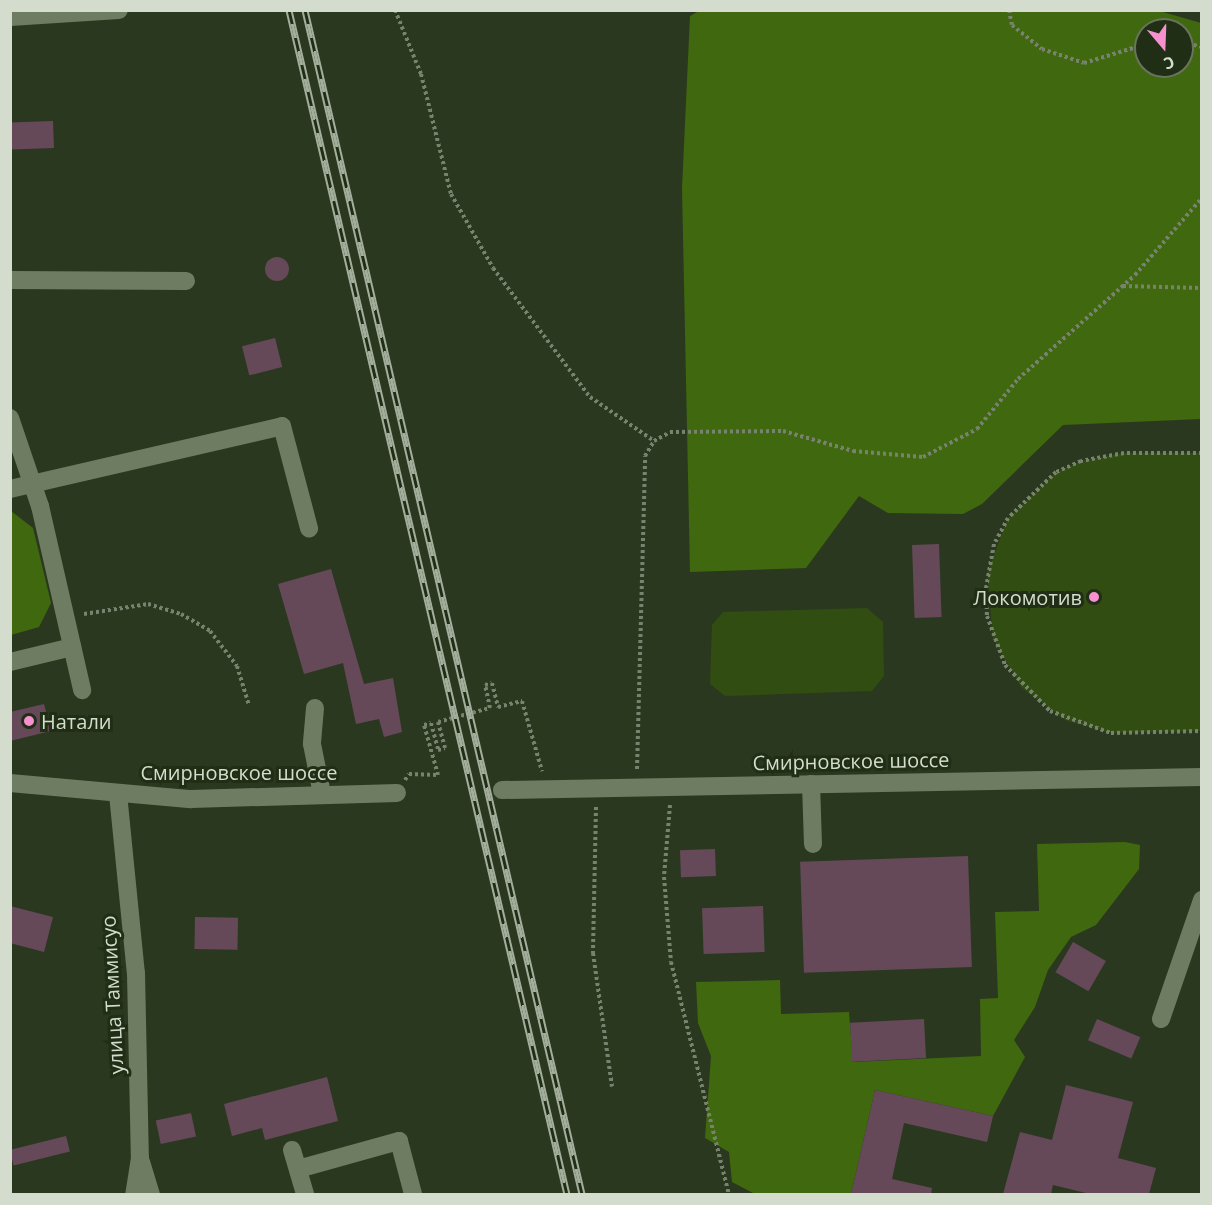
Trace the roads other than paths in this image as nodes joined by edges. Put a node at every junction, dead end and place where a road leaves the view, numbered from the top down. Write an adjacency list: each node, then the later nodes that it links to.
1 (119, 10): 2 (street)
2 (10, 17)
3 (10, 280): 4 (street)
4 (186, 281)
5 (10, 418): 6 (street)
6 (32, 484): 7 (street); 8 (street); 9 (street)
7 (10, 489)
8 (309, 528)
9 (72, 647): 10 (street); 11 (street)
10 (10, 662)
11 (82, 690)
12 (315, 708): 19 (street)
13 (1202, 777): 15 (street, Смирновское шоссе)
14 (10, 783): 18 (street, Смирновское шоссе)
15 (811, 784): 16 (street, Смирновское шоссе); 20 (street)
16 (502, 790)
17 (397, 793): 19 (street, Смирновское шоссе)
18 (118, 794): 19 (street, Смирновское шоссе); 24 (street, улица Таммисуо)
19 (322, 794)
20 (813, 844)
21 (1202, 900): 22 (street)
22 (1161, 1019)
23 (292, 1150): 25 (street)
24 (140, 1158): 26 (street, улица Таммисуо); 27 (street)
25 (298, 1170): 28 (street); 29 (street)
26 (134, 1194)
27 (151, 1194)
28 (305, 1194)
29 (414, 1194)

